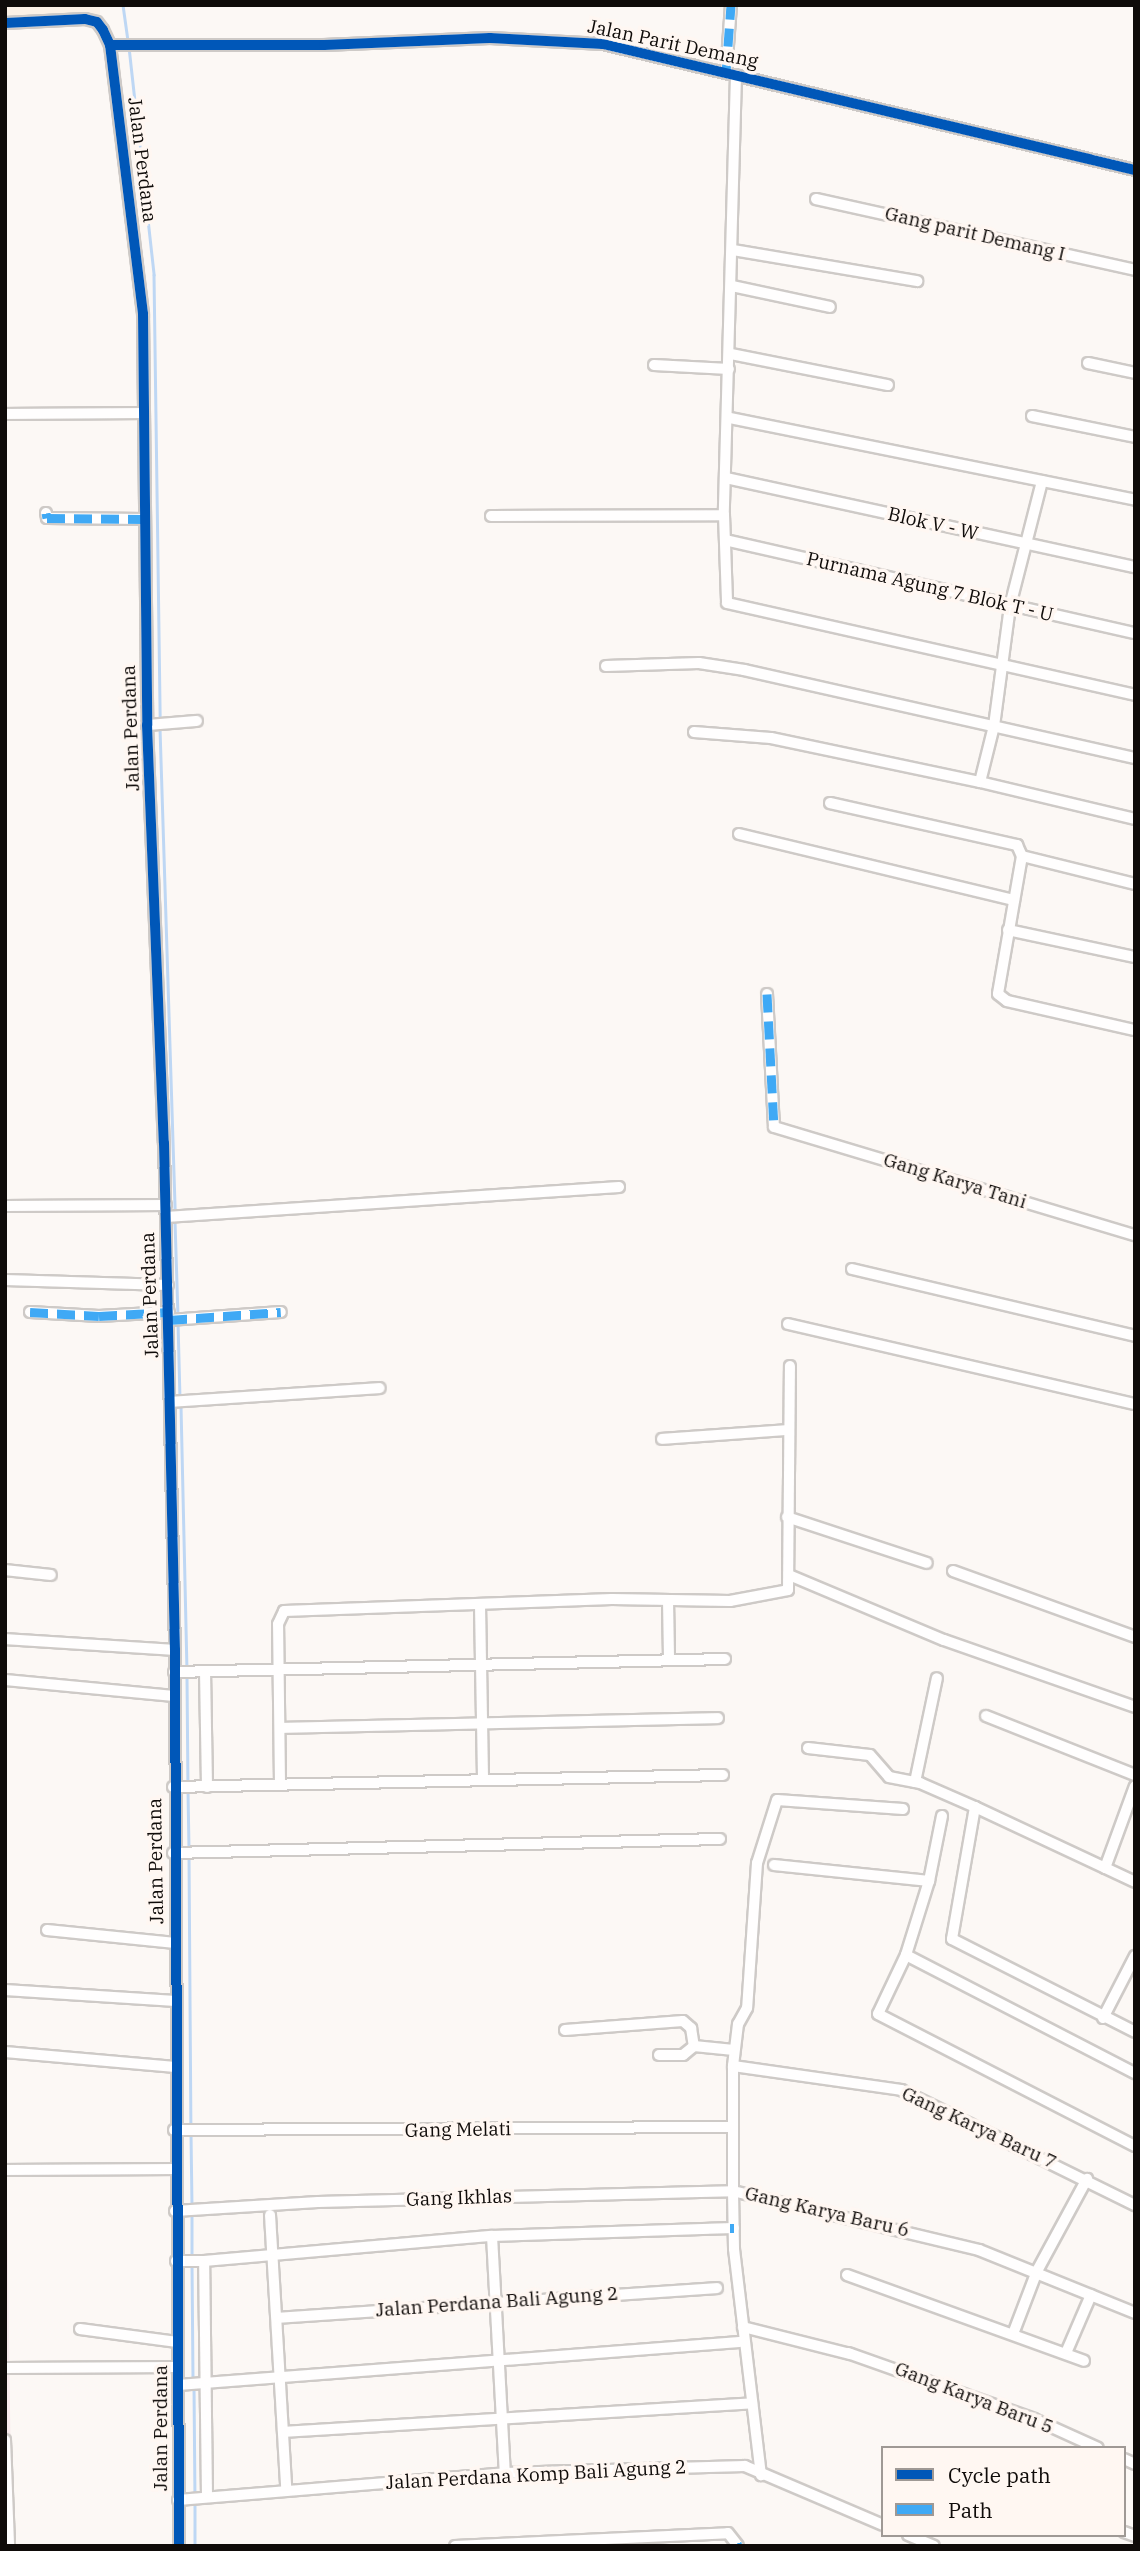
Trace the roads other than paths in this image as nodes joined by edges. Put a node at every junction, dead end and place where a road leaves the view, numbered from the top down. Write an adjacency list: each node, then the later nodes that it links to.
1 (731, 5): 4 (street)
2 (5, 23): 3 (street)
3 (116, 45): 4 (street, Jalan Parit Demang); 18 (street, Jalan Perdana)
4 (731, 74): 5 (street, Jalan Parit Demang); 7 (street)
5 (1135, 170)
6 (816, 199): 8 (street, Gang parit Demang I)
7 (733, 250): 9 (street); 10 (street)
8 (1135, 270)
9 (917, 281)
10 (732, 286): 11 (street); 12 (street)
11 (830, 307)
12 (731, 354): 15 (street); 17 (street)
13 (1088, 363): 16 (street)
14 (654, 365): 15 (street)
15 (729, 369): 21 (street)
16 (1135, 373)
17 (888, 386)
18 (143, 413): 19 (street); 29 (street, Jalan Perdana)
19 (5, 414)
20 (1032, 416): 22 (street)
21 (730, 418): 23 (street); 24 (street)
22 (1135, 437)
23 (729, 479): 27 (street); 31 (street, Blok V - W)
24 (1042, 481): 25 (street); 31 (street)
25 (1135, 500)
26 (46, 513): 29 (street)
27 (724, 515): 28 (street); 30 (street)
28 (491, 516)
29 (144, 519): 39 (street, Jalan Perdana)
30 (725, 540): 33 (street, Purnama Agung 7 Blok T - U); 35 (street)
31 (1024, 545): 32 (street, Blok V - W); 33 (street)
32 (1135, 567)
33 (1010, 606): 34 (street, Purnama Agung 7 Blok T - U); 35 (street)
34 (1135, 633)
35 (1001, 662): 37 (street); 40 (street)
36 (606, 666): 40 (street)
37 (1135, 695)
38 (197, 721): 39 (street)
39 (156, 725): 55 (street, Jalan Perdana)
40 (994, 726): 42 (street); 43 (street)
41 (694, 732): 43 (street)
42 (1135, 758)
43 (980, 782): 45 (street)
44 (830, 803): 47 (street)
45 (1135, 818)
46 (739, 834): 49 (street)
47 (1022, 856): 48 (street); 49 (street)
48 (1135, 884)
49 (1014, 900): 50 (street)
50 (1008, 930): 51 (street); 53 (street)
51 (1135, 957)
52 (767, 994): 58 (street, Gang Karya Tani)
53 (1135, 1030)
54 (619, 1187): 57 (street)
55 (166, 1205): 56 (street); 57 (street, Jalan Perdana)
56 (5, 1206)
57 (172, 1217): 61 (street, Jalan Perdana)
58 (1135, 1236)
59 (852, 1269): 66 (street)
60 (5, 1280): 61 (street)
61 (168, 1286): 64 (street, Jalan Perdana)
62 (30, 1312): 64 (street)
63 (281, 1312): 64 (street)
64 (169, 1316): 69 (street, Jalan Perdana)
65 (788, 1324): 70 (street)
66 (1135, 1336)
67 (790, 1366): 71 (street)
68 (380, 1388): 69 (street)
69 (172, 1402): 83 (street, Jalan Perdana)
70 (1135, 1404)
71 (788, 1430): 72 (street); 73 (street)
72 (662, 1439)
73 (787, 1517): 74 (street); 78 (street)
74 (927, 1563)
75 (5, 1570): 77 (street)
76 (953, 1571): 81 (street)
77 (51, 1575)
78 (789, 1575): 79 (street); 92 (street)
79 (668, 1600): 80 (street); 85 (street)
80 (480, 1605): 86 (street); 87 (street)
81 (1135, 1637)
82 (5, 1639): 83 (street)
83 (175, 1650): 88 (street, Jalan Perdana)
84 (725, 1659): 85 (street)
85 (669, 1660): 86 (street)
86 (482, 1662): 87 (street); 95 (street)
87 (280, 1669): 88 (street); 96 (street)
88 (189, 1671): 91 (street, Jalan Perdana); 105 (street)
89 (937, 1678): 101 (street)
90 (5, 1680): 91 (street)
91 (174, 1696): 104 (street, Jalan Perdana)
92 (1135, 1707)
93 (986, 1716): 99 (street)
94 (718, 1718): 95 (street)
95 (483, 1722): 96 (street); 100 (street)
96 (282, 1728): 102 (street)
97 (808, 1748): 101 (street)
98 (723, 1775): 100 (street)
99 (1135, 1776)
100 (484, 1779): 102 (street)
101 (915, 1782): 106 (street)
102 (280, 1784): 105 (street)
103 (1135, 1786): 112 (street)
104 (178, 1787): 105 (street); 110 (street, Jalan Perdana)
105 (205, 1788)
106 (975, 1807): 112 (street); 121 (street)
107 (903, 1809): 125 (street, Gang Karya Baru 6)
108 (942, 1816): 113 (street)
109 (720, 1839): 110 (street)
110 (177, 1852): 116 (street, Jalan Perdana)
111 (774, 1865): 113 (street)
112 (1105, 1868): 114 (street)
113 (929, 1881): 117 (street)
114 (1135, 1882)
115 (47, 1930): 116 (street)
116 (175, 1943): 120 (street, Jalan Perdana)
117 (906, 1955): 130 (street); 133 (street)
118 (1135, 1956): 121 (street)
119 (5, 1990): 120 (street)
120 (176, 2001): 129 (street, Jalan Perdana)
121 (1103, 2018): 123 (street)
122 (565, 2030): 124 (street)
123 (1135, 2032)
124 (694, 2046): 125 (street); 127 (street)
125 (734, 2050): 128 (street, Gang Karya Baru 6)
126 (5, 2052): 129 (street)
127 (659, 2054)
128 (733, 2066): 131 (street, Gang Karya Baru 6); 136 (street, Gang Karya Baru 7)
129 (175, 2067): 132 (street, Jalan Perdana)
130 (1135, 2073)
131 (733, 2127): 132 (street, Gang Melati); 137 (street, Gang Karya Baru 6)
132 (179, 2130): 134 (street, Jalan Perdana)
133 (1135, 2146)
134 (175, 2169): 135 (street); 139 (street, Jalan Perdana)
135 (5, 2170)
136 (1087, 2179): 138 (street, Gang Karya Baru 7); 146 (street)
137 (733, 2191): 139 (street, Gang Ikhlas); 141 (street); 146 (street, Gang Karya Baru 6)
138 (1135, 2205)
139 (180, 2211): 144 (street, Jalan Perdana)
140 (270, 2215): 143 (street)
141 (732, 2228): 142 (street); 153 (street)
142 (492, 2236): 143 (street); 150 (street)
143 (272, 2253): 145 (street); 152 (street)
144 (180, 2261): 145 (street); 156 (street, Jalan Perdana)
145 (203, 2261): 164 (street)
146 (1037, 2271): 149 (street, Gang Karya Baru 6); 155 (street)
147 (847, 2275): 155 (street)
148 (717, 2288): 150 (street, Jalan Perdana Bali Agung 2)
149 (1091, 2295): 151 (street, Gang Karya Baru 6); 158 (street)
150 (495, 2303): 152 (street, Jalan Perdana Bali Agung 2); 159 (street)
151 (1135, 2313)
152 (277, 2318): 163 (street)
153 (743, 2326): 166 (street); 170 (street, Gang Karya Baru 5)
154 (80, 2329): 156 (street)
155 (1013, 2334): 158 (street)
156 (177, 2342): 161 (street, Jalan Perdana)
157 (739, 2342): 159 (street)
158 (1066, 2353): 160 (street)
159 (498, 2360): 163 (street); 167 (street)
160 (1084, 2361)
161 (178, 2367): 162 (street); 165 (street, Jalan Perdana)
162 (5, 2368)
163 (281, 2375): 164 (street); 168 (street)
164 (203, 2383): 165 (street); 174 (street)
165 (180, 2385): 175 (street, Jalan Perdana)
166 (752, 2403): 167 (street); 172 (street)
167 (501, 2417): 168 (street); 171 (street)
168 (283, 2432): 173 (street)
169 (5, 2440): 179 (street)
170 (1094, 2446)
171 (505, 2473): 172 (street, Jalan Perdana Komp Bali Agung 2); 173 (street, Jalan Perdana Komp Bali Agung 2)
172 (761, 2474): 176 (street, Jalan Perdana Komp Bali Agung 2)
173 (286, 2488): 174 (street, Jalan Perdana Komp Bali Agung 2)
174 (205, 2497): 175 (street, Jalan Perdana Komp Bali Agung 2)
175 (182, 2499): 180 (street, Jalan Perdana)
176 (881, 2524)
177 (913, 2537): 182 (street)
178 (737, 2545): 181 (street)
179 (9, 2546)
180 (179, 2546)
181 (455, 2546)
182 (934, 2546)

